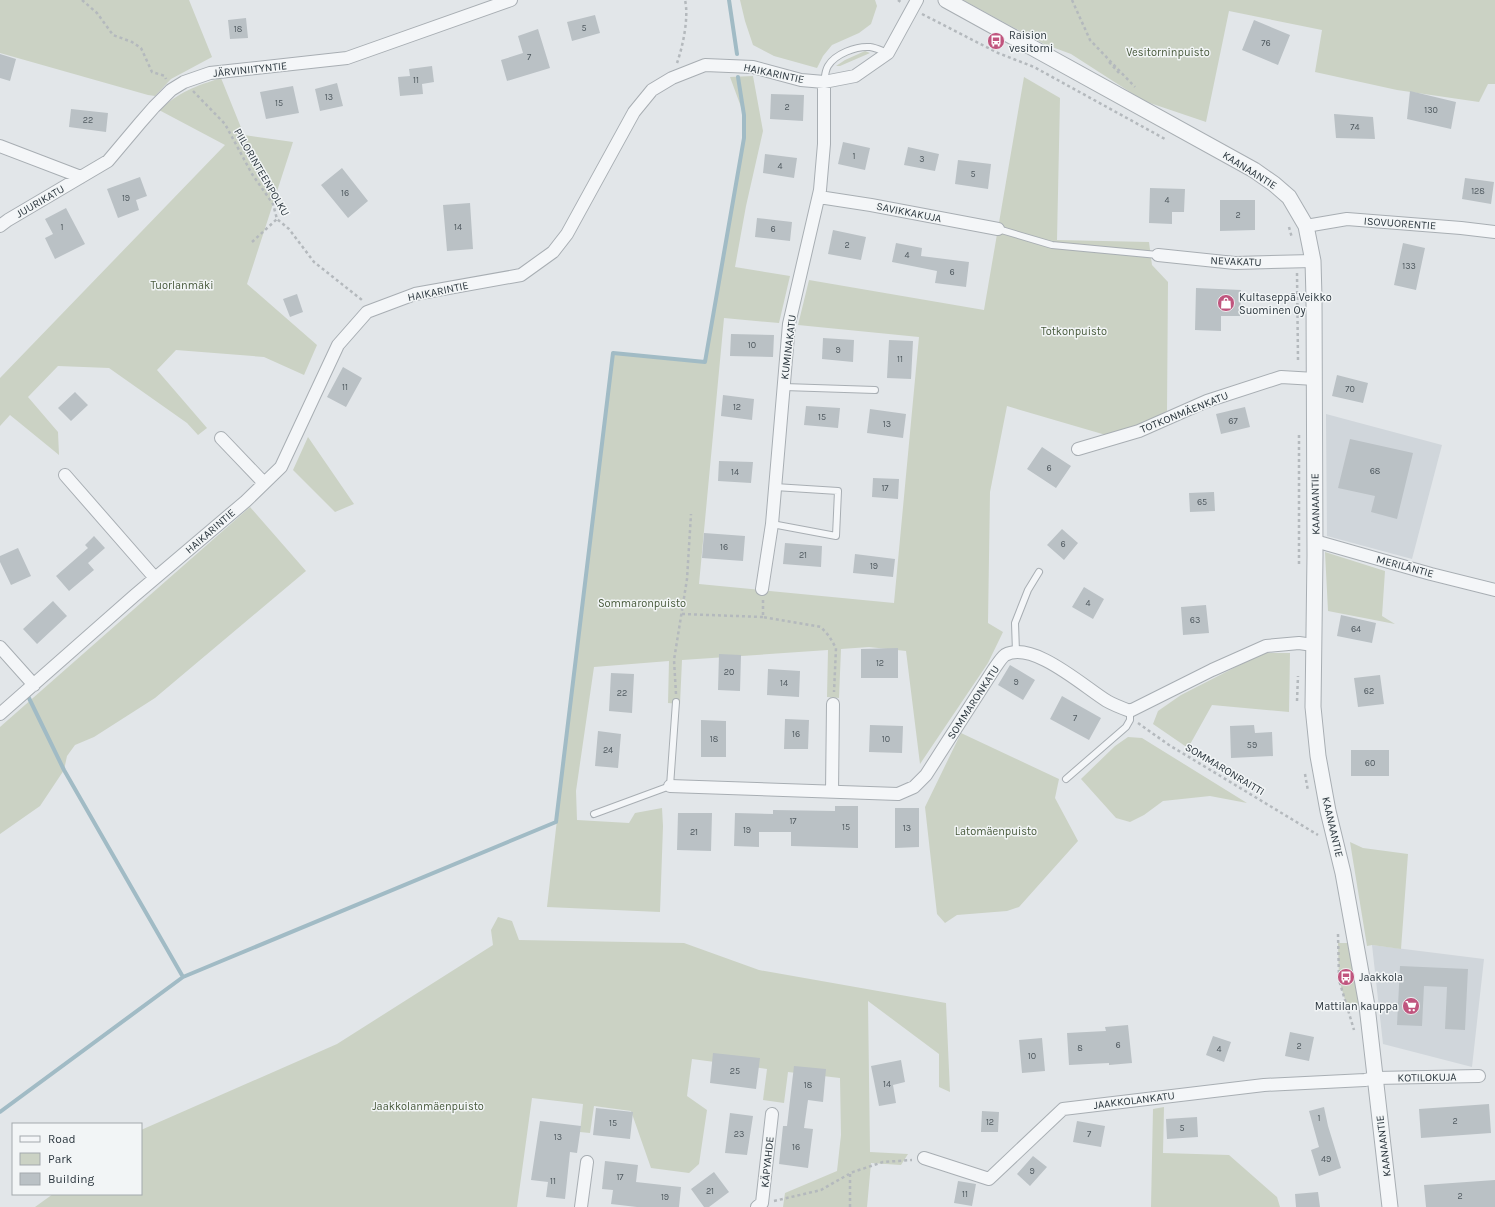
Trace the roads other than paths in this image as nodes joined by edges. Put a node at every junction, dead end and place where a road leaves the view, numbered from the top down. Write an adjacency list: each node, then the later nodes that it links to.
1 (511, 0): 7 (street, JÄRVINIITYNTIE)
2 (946, 0): 10 (street, KAANAANTIE)
3 (915, 5): 4 (street, HAIKARINTIE)
4 (888, 53): 5 (street, HAIKARINTIE); 5 (lane)
5 (824, 82): 8 (street, KUMINAKATU); 21 (street, HAIKARINTIE)
6 (0, 146): 7 (street)
7 (81, 177): 9 (street, JUURIKATU)
8 (819, 197): 11 (street, SAVIKKAKUJA); 16 (street, KUMINAKATU)
9 (0, 226)
10 (1306, 226): 12 (street, ISOVUORENTIE); 14 (street, KAANAANTIE)
11 (998, 229): 13 (lane)
12 (1495, 232)
13 (1158, 255): 14 (street, NEVAKATU)
14 (1313, 261): 15 (street, KAANAANTIE)
15 (1315, 379): 19 (street, TOTKONMÄENKATU); 24 (street, KAANAANTIE)
16 (784, 387): 17 (lane); 22 (street, KUMINAKATU)
17 (875, 390)
18 (221, 438): 21 (street)
19 (1078, 449)
20 (65, 476): 26 (street)
21 (264, 484): 26 (street, HAIKARINTIE)
22 (774, 488): 23 (street, KUMINAKATU); 23 (lane)
23 (772, 524): 27 (street, KUMINAKATU)
24 (1315, 542): 28 (street, MERILÄNTIE); 29 (street, KAANAANTIE)
25 (1039, 572): 31 (lane)
26 (155, 578): 32 (street, HAIKARINTIE)
27 (762, 589)
28 (1495, 590)
29 (1313, 645): 35 (street); 42 (street, KAANAANTIE)
30 (0, 647): 32 (street)
31 (1016, 652): 35 (street); 39 (street, SOMMARONKATU)
32 (34, 685): 36 (street, HAIKARINTIE)
33 (676, 702): 38 (lane)
34 (834, 704): 39 (street)
35 (1130, 711): 37 (lane)
36 (0, 714)
37 (1066, 779)
38 (670, 786): 39 (street, SOMMARONKATU); 40 (lane)
39 (832, 792)
40 (594, 814)
41 (1479, 1076): 42 (street, KOTILOKUJA)
42 (1375, 1078): 44 (street, JAAKKOLANKATU); 48 (street, KAANAANTIE)
43 (772, 1114): 46 (street, KÄPYAHDE)
44 (924, 1158)
45 (587, 1162): 47 (street)
46 (760, 1205)
47 (581, 1207)
48 (1390, 1207)

